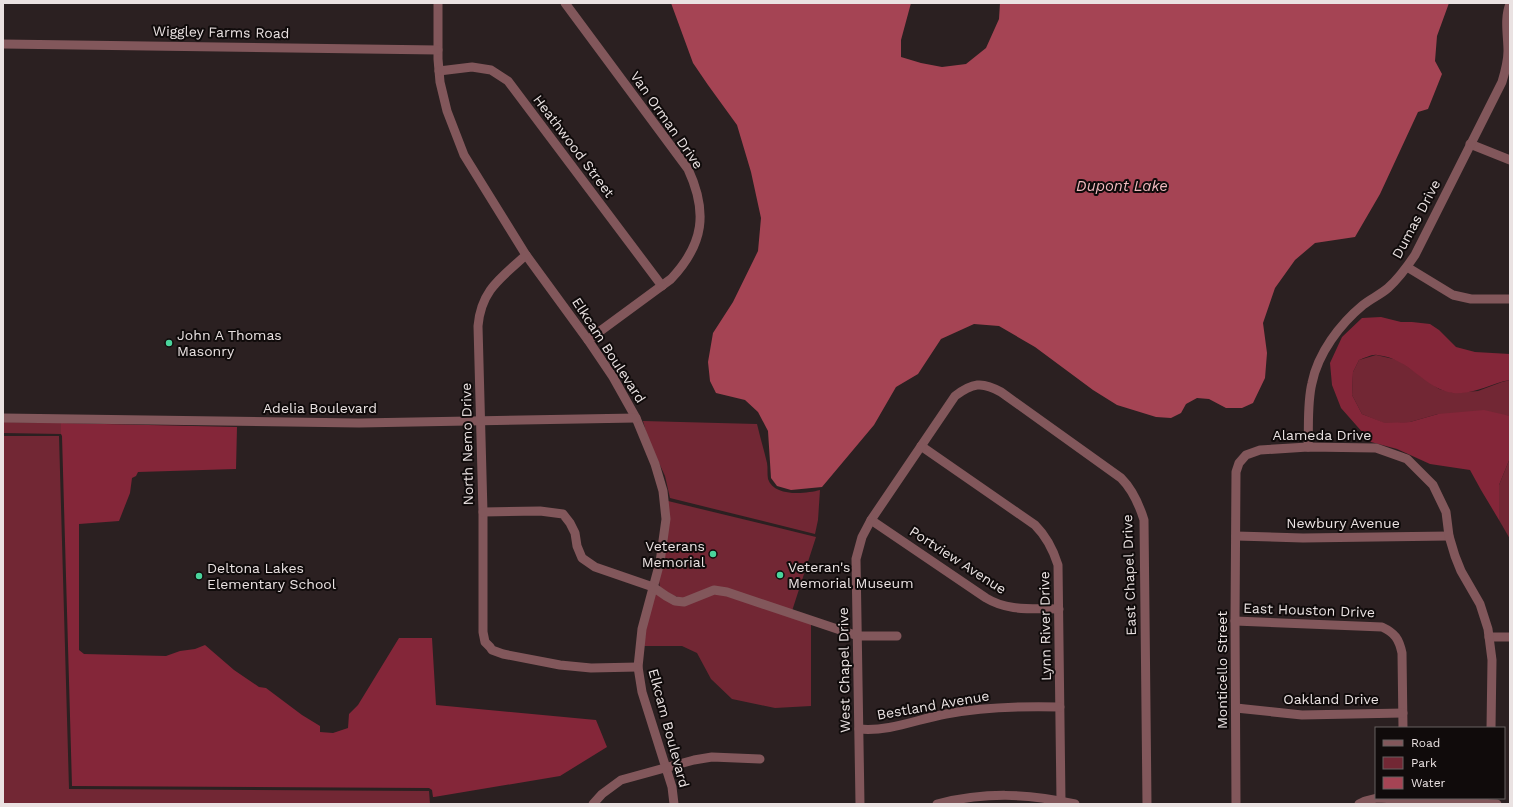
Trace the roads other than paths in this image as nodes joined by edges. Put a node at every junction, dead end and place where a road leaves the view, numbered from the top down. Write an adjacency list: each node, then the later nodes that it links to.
1 (438, 3): 5 (street, Elkcam Boulevard)
2 (565, 3): 12 (street, Van Orman Drive)
3 (1510, 4): 6 (street, Dumas Drive)
4 (3, 44): 5 (street, Wiggley Farms Road)
5 (438, 50): 7 (street, Elkcam Boulevard)
6 (1508, 68): 8 (street, Dumas Drive)
7 (439, 71): 10 (street, Elkcam Boulevard); 12 (street, Heathwood Street)
8 (1470, 144): 9 (street); 11 (street, Dumas Drive)
9 (1510, 160)
10 (526, 255): 14 (street, Elkcam Boulevard); 18 (street, North Nemo Drive)
11 (1407, 267): 13 (street); 20 (street, Dumas Drive)
12 (662, 286): 14 (street, Van Orman Drive)
13 (1510, 300)
14 (588, 340): 17 (street, Elkcam Boulevard)
15 (975, 385): 19 (street, West Chapel Drive); 50 (street, East Chapel Drive)
16 (3, 418): 18 (street, Adelia Boulevard)
17 (636, 418): 18 (street, Adelia Boulevard); 25 (street, Elkcam Boulevard)
18 (481, 420): 21 (street, North Nemo Drive)
19 (921, 446): 22 (street, West Chapel Drive); 26 (street, Lynn River Drive)
20 (1308, 447): 23 (street, Alameda Drive); 24 (street, Alameda Drive)
21 (483, 512): 25 (street); 32 (street, North Nemo Drive)
22 (871, 520): 26 (street, Portview Avenue); 28 (street, West Chapel Drive)
23 (1236, 536): 24 (street, Newbury Avenue); 27 (street, Monticello Street)
24 (1449, 536): 30 (street, Alameda Drive)
25 (653, 587): 28 (street); 32 (street, Elkcam Boulevard)
26 (1059, 609): 33 (street, Lynn River Drive)
27 (1235, 621): 34 (street, Monticello Street); 35 (street, East Houston Drive)
28 (858, 636): 29 (street); 38 (street, West Chapel Drive)
29 (897, 636)
30 (1489, 637): 31 (street); 37 (street, Alameda Drive)
31 (1510, 637)
32 (638, 667): 40 (street, Elkcam Boulevard)
33 (1060, 707): 38 (street, Bestland Avenue); 43 (street, Lynn River Drive)
34 (1236, 708): 35 (street, Oakland Drive); 51 (street, Monticello Street)
35 (1403, 713): 36 (street, East Houston Drive)
36 (1403, 727)
37 (1491, 727)
38 (859, 729): 47 (street, West Chapel Drive)
39 (760, 759): 40 (street)
40 (665, 769): 45 (street); 46 (street, Elkcam Boulevard)
41 (1375, 798): 52 (street)
42 (1403, 799): 44 (street)
43 (1060, 801): 48 (street); 49 (street)
44 (1492, 802)
45 (593, 804)
46 (674, 804)
47 (860, 804)
48 (937, 804)
49 (1074, 804)
50 (1147, 804)
51 (1236, 804)
52 (1359, 804)

